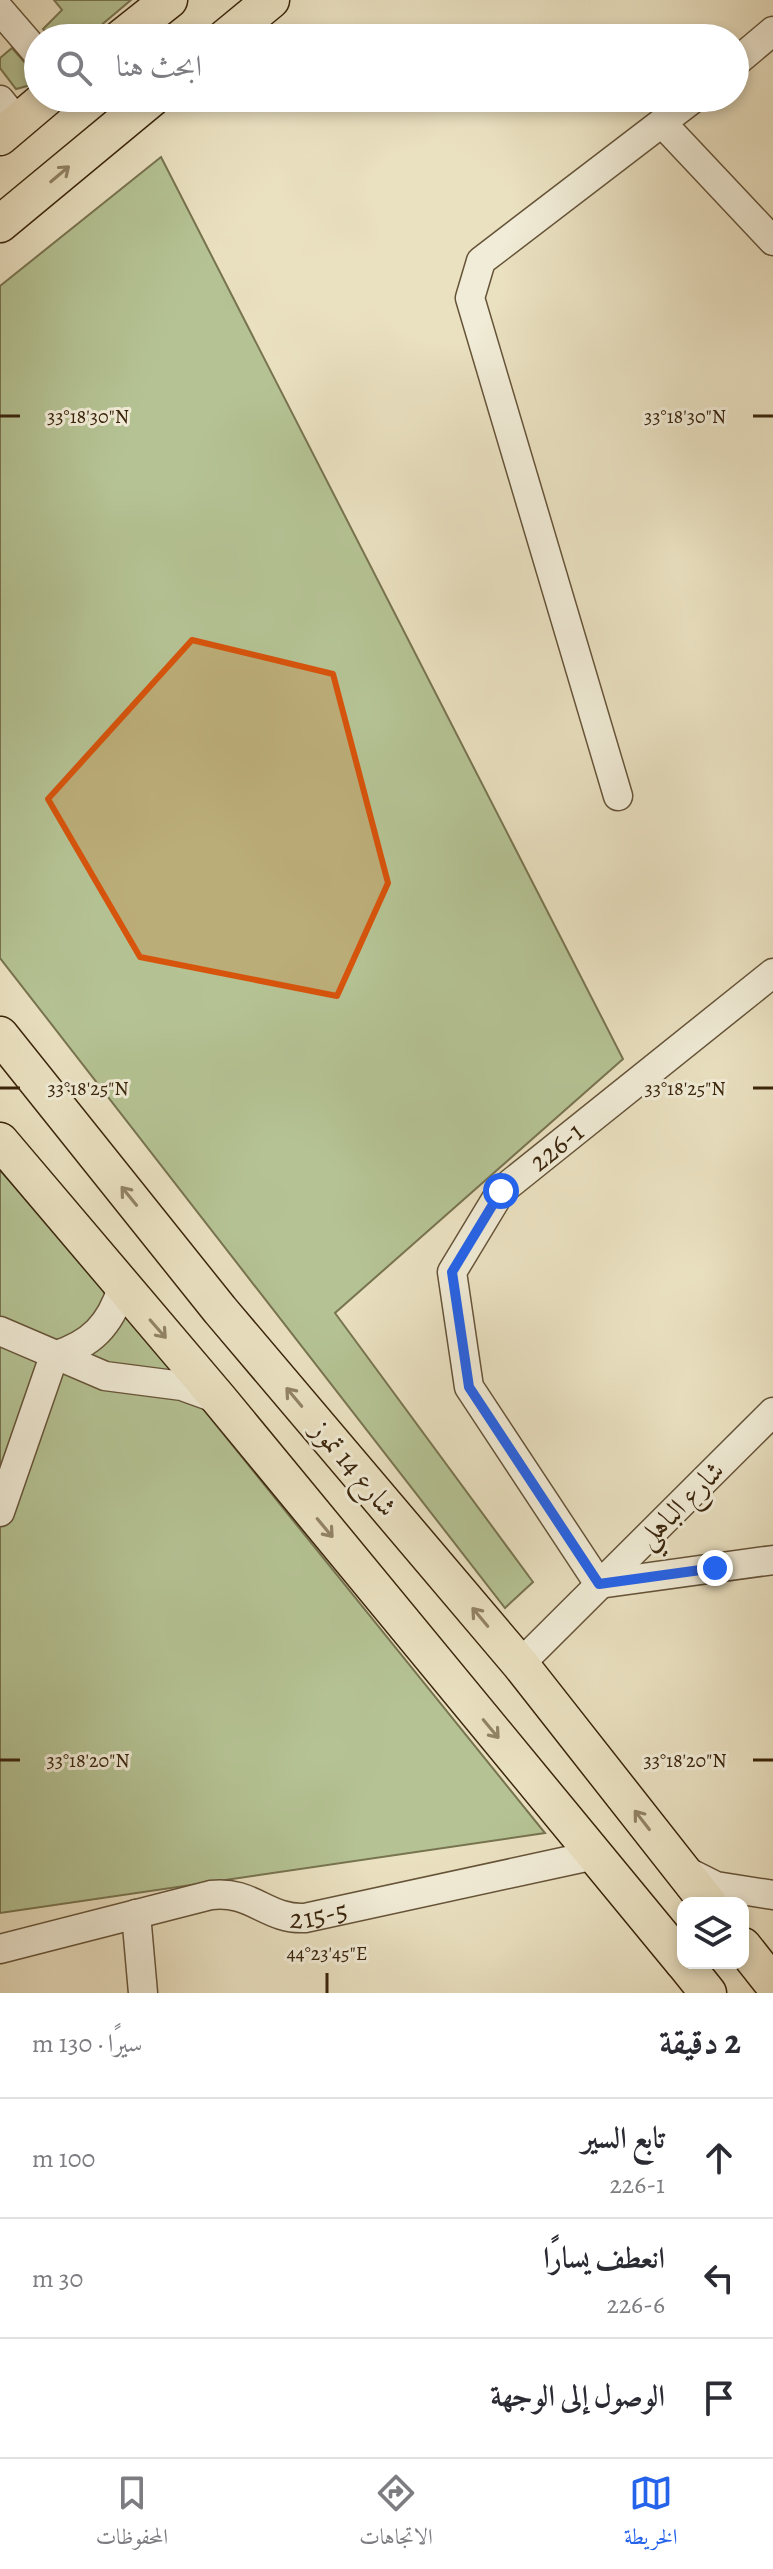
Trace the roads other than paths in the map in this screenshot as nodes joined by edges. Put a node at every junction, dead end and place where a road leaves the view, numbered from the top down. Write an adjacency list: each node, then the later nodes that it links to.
1 (169, 0): 4 (main road)
2 (271, 0): 5 (main road)
3 (0, 10): 7 (street)
4 (139, 24)
5 (242, 24)
6 (773, 31): 8 (street)
7 (24, 38)
8 (749, 51)
9 (24, 110): 12 (main road)
10 (135, 112): 14 (main road, one-way to 10)
11 (677, 112): 13 (street)
12 (6, 119)
13 (663, 124): 15 (street); 16 (street)
14 (0, 224)
15 (773, 241)
16 (618, 796)
17 (773, 973): 27 (street, 226-1)
18 (0, 1035): 28 (main road, شارع 14 تموز, one-way to 18)
19 (0, 1141): 20 (main road)
20 (122, 1288): 22 (street); 23 (main road, one-way to 23)
21 (0, 1331): 22 (street)
22 (54, 1356): 23 (street); 25 (street)
23 (219, 1399): 29 (main road, one-way to 29)
24 (773, 1412): 27 (street, شارع الباهلي)
25 (0, 1512)
26 (773, 1560): 27 (street)
27 (599, 1584): 28 (street, شارع الباهلي)
28 (520, 1664): 30 (main road, شارع 14 تموز, one-way to 28)
29 (595, 1855): 33 (street, 215-5); 36 (main road)
30 (680, 1868): 31 (street); 32 (main road, شارع 14 تموز)
31 (773, 1895)
32 (703, 1897)
33 (136, 1914): 34 (street, 215-5); 39 (street)
34 (0, 1949)
35 (749, 1954): 38 (main road)
36 (677, 1956)
37 (688, 1969): 40 (main road)
38 (773, 1984)
39 (143, 1993)
40 (708, 1993)

